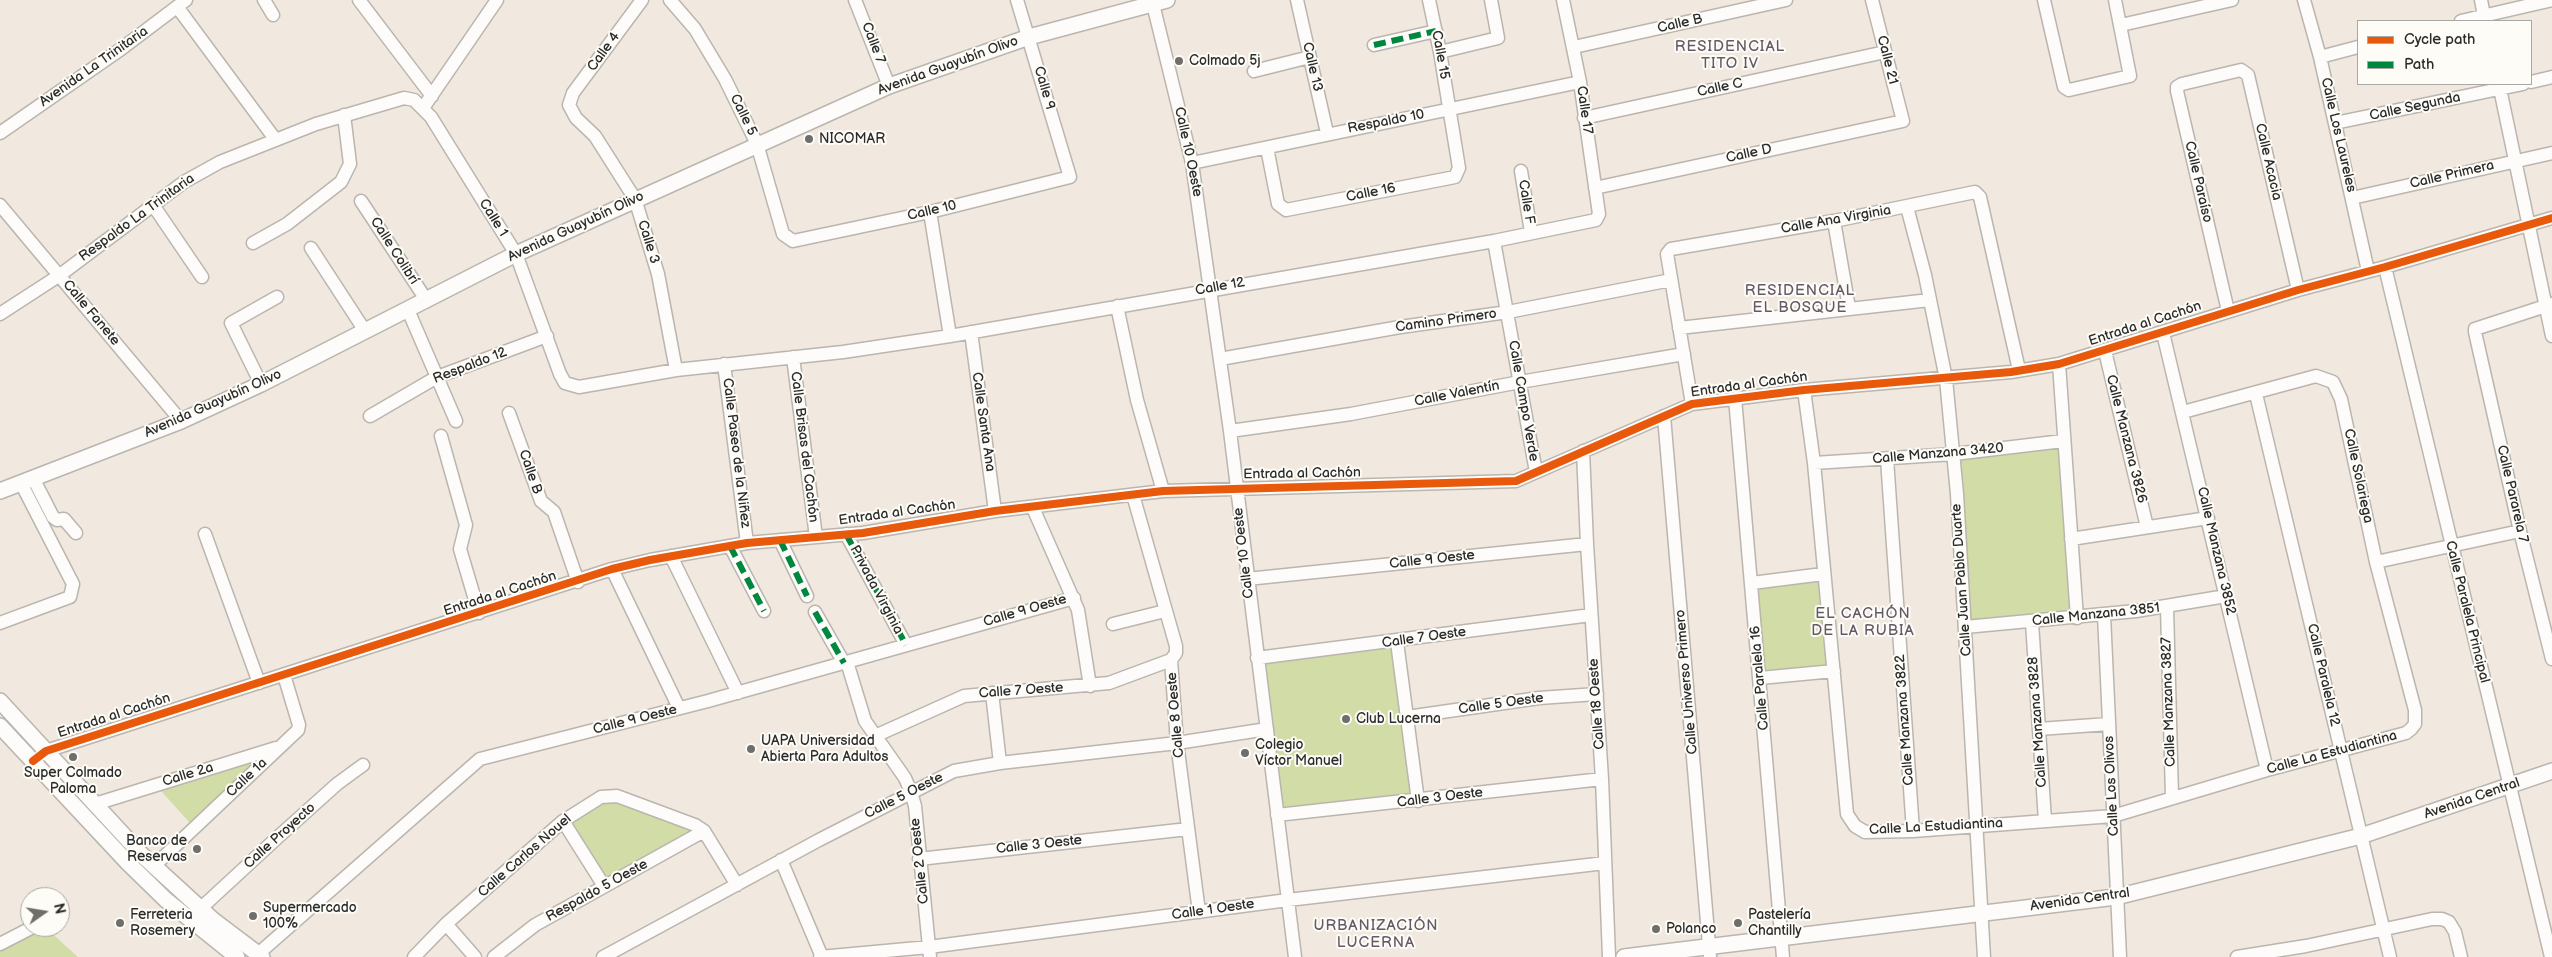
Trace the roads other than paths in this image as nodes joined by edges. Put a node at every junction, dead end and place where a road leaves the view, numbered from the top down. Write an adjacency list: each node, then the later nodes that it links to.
1 (264, 0): 22 (street)
2 (359, 0): 42 (street)
3 (497, 0): 42 (street)
4 (642, 0): 43 (street, Calle 4)
5 (670, 0): 53 (street, Calle 5)
6 (855, 0): 40 (street, Calle 7)
7 (1017, 0): 27 (street, Calle 9)
8 (1297, 0): 33 (street, Calle 13)
9 (1429, 0): 26 (street, Calle 15)
10 (1491, 0): 31 (street)
11 (1563, 0): 29 (street, Calle 17)
12 (1786, 0): 29 (street, Calle B)
13 (1872, 0): 32 (street, Calle 21)
14 (2044, 0): 25 (street)
15 (2115, 0): 25 (street)
16 (2232, 0): 25 (street)
17 (2304, 0): 34 (street, Calle Los Laureles)
18 (2481, 0): 23 (street)
19 (2552, 0): 23 (street)
20 (1158, 1): 27 (main road, Avenida Guayubín Olivo); 57 (street, Calle 10 Oeste)
21 (182, 4): 50 (street, Avenida La Trinitaria); 52 (street)
22 (273, 15)
23 (2485, 18): 24 (street)
24 (2469, 20)
25 (2121, 25)
26 (1436, 30): 28 (street); 31 (street, Calle 15)
27 (1029, 37): 40 (main road, Avenida Guayubín Olivo); 59 (street, Calle 9)
28 (1374, 45)
29 (1574, 47): 38 (street, Calle 17)
30 (2357, 47): 34 (street)
31 (1440, 52): 45 (street, Calle 15)
32 (1885, 52): 47 (street, Calle C); 48 (street, Calle 21)
33 (1310, 57): 35 (street); 51 (street, Calle 13)
34 (2320, 57): 49 (street, Calle Los Laureles)
35 (1254, 71)
36 (2210, 77): 84 (street, Calle Acacia); 92 (street, Calle Paraíso)
37 (2552, 77): 39 (street)
38 (1580, 82): 45 (street, Respaldo 10); 47 (street, Calle 17)
39 (2532, 82)
40 (889, 86): 53 (main road, Avenida Guayubín Olivo)
41 (2500, 86): 49 (street, Calle Segunda); 56 (street)
42 (432, 96): 44 (street)
43 (569, 105): 62 (street, Calle 3)
44 (423, 108): 46 (street, Respaldo La Trinitaria); 77 (street, Calle 1)
45 (1448, 110): 51 (street, Respaldo 10); 54 (street, Calle 16)
46 (344, 115): 52 (street, Respaldo La Trinitaria); 75 (street)
47 (1584, 118): 60 (street, Calle 17)
48 (1903, 121): 60 (street, Calle D)
49 (2335, 123): 61 (street, Calle Los Laureles)
50 (0, 133)
51 (1327, 133): 54 (street, Respaldo 10)
52 (275, 138): 65 (street, Respaldo La Trinitaria)
53 (757, 144): 62 (main road, Avenida Guayubín Olivo); 74 (street, Calle 5)
54 (1267, 148): 57 (street, Respaldo 10)
55 (2552, 153): 56 (street, Calle Primera)
56 (2516, 160): 61 (street, Calle Primera); 71 (street)
57 (1192, 163): 83 (street, Calle 10 Oeste)
58 (1521, 171): 72 (street, Calle F)
59 (1070, 176): 67 (street, Calle 10)
60 (1595, 188): 69 (street, Calle 17)
61 (2352, 198): 79 (street, Calle Los Laureles)
62 (635, 199): 77 (main road, Avenida Guayubín Olivo); 108 (street, Calle 3)
63 (361, 201): 87 (street, Calle Colibrí)
64 (0, 205): 80 (street, Calle Fanete)
65 (153, 205): 80 (street, Respaldo La Trinitaria); 81 (street)
66 (1907, 207): 70 (street, Calle Ana Virginia); 86 (street, Calle Juan Pablo Duarte); 109 (street, Calle Ana Virginia)
67 (930, 212): 74 (street, Calle 10); 100 (street)
68 (2552, 218): 71 (street, Entrada al Cachón)
69 (1596, 220): 72 (street, Calle 12)
70 (1834, 221): 82 (street, Calle Ana Virginia); 90 (street)
71 (2530, 224): 78 (street, Entrada al Cachón); 88 (street)
72 (1531, 232): 73 (street, Calle 12)
73 (1494, 240): 83 (street, Calle 12); 93 (street, Calle Campo Verde)
74 (793, 241)
75 (253, 243)
76 (311, 248): 96 (street)
77 (516, 254): 87 (main road, Avenida Guayubín Olivo); 99 (street, Calle 1)
78 (2385, 267): 79 (street, Entrada al Cachón); 150 (street, Calle Paralela Principal)
79 (2368, 271): 84 (street, Entrada al Cachón)
80 (60, 275): 94 (street, Respaldo La Trinitaria); 123 (street, Calle Fanete)
81 (202, 277)
82 (1671, 280): 93 (street, Camino Primero); 95 (street, Calle Ana Virginia)
83 (1211, 289): 89 (street, Calle 12); 105 (street, Calle 10 Oeste)
84 (2298, 290): 92 (street, Entrada al Cachón)
85 (277, 297): 113 (street)
86 (1930, 300): 90 (street); 111 (street, Calle Juan Pablo Duarte)
87 (426, 301): 91 (main road, Avenida Guayubín Olivo)
88 (2548, 305): 101 (street); 141 (street, Calle Pararela 7)
89 (1117, 306): 97 (street, Calle 12); 135 (street)
90 (1849, 308): 95 (street)
91 (408, 310): 96 (main road, Avenida Guayubín Olivo); 110 (street)
92 (2228, 311): 98 (street, Entrada al Cachón)
93 (1508, 312): 105 (street, Camino Primero); 112 (street, Calle Campo Verde)
94 (0, 314)
95 (1679, 328): 103 (street, Calle Ana Virginia)
96 (365, 332): 113 (main road, Avenida Guayubín Olivo)
97 (971, 332): 100 (street, Calle 12); 138 (street, Calle Santa Ana)
98 (2163, 333): 102 (street, Entrada al Cachón); 118 (street, Calle Manzana 3852)
99 (547, 336): 108 (street, Calle 1); 110 (street, Respaldo 12)
100 (950, 336): 104 (street, Calle 12)
101 (2552, 336)
102 (2105, 351): 107 (street, Entrada al Cachón); 140 (street, Calle Manzana 3826)
103 (1684, 354): 112 (street, Calle Valentín); 117 (street, Calle Ana Virginia)
104 (793, 357): 106 (street, Calle 12); 145 (street, Calle Brisas del Cachón)
105 (1220, 359): 124 (street, Calle 10 Oeste)
106 (724, 364): 108 (street, Calle 12); 148 (street, Calle Paseo de la Niñez)
107 (2059, 364): 109 (street, Entrada al Cachón); 126 (street)
108 (676, 370)
109 (2018, 370): 111 (street, Entrada al Cachón)
110 (437, 377): 120 (street, Respaldo 12); 122 (street)
111 (1946, 378): 114 (street, Entrada al Cachón); 128 (street, Calle Juan Pablo Duarte)
112 (1520, 382): 124 (street, Calle Valentín); 131 (street, Calle Campo Verde)
113 (261, 384): 123 (main road, Avenida Guayubín Olivo)
114 (1804, 390): 116 (street, Entrada al Cachón); 130 (street, Calle La Estudiantina)
115 (2256, 394): 118 (street, Calle Solariega); 153 (street, Calle Solariega); 200 (street, Calle Paralela 12)
116 (1735, 398): 117 (street, Entrada al Cachón); 158 (street, Calle Paralela 16)
117 (1692, 404): 121 (street, Entrada al Cachón)
118 (2183, 412): 139 (street, Calle Manzana 3852)
119 (509, 413): 157 (street, Calle B)
120 (370, 416)
121 (1664, 416): 127 (street, Entrada al Cachón); 238 (street, Calle Universo Primero)
122 (456, 420)
123 (180, 421): 132 (main road, Avenida Guayubín Olivo)
124 (1230, 431): 133 (street, Calle 10 Oeste)
125 (442, 436): 166 (street)
126 (2063, 441): 128 (street, Calle Manzana 3420); 146 (street)
127 (1583, 452): 131 (street, Entrada al Cachón); 149 (street, Calle 18 Oeste)
128 (1954, 454): 129 (street, Calle Manzana 3420); 173 (street, Calle Juan Pablo Duarte)
129 (1888, 459): 130 (street, Calle Manzana 3420); 219 (street, Calle Manzana 3822)
130 (1814, 463): 155 (street, Calle La Estudiantina)
131 (1536, 472): 133 (street, Entrada al Cachón)
132 (27, 480): 134 (main road, Avenida Guayubín Olivo); 142 (street); 171 (street)
133 (1237, 488): 135 (street, Entrada al Cachón); 156 (street, Calle 10 Oeste)
134 (0, 491)
135 (1162, 491): 136 (street, Entrada al Cachón)
136 (1133, 494): 137 (street, Entrada al Cachón); 163 (street, Calle 8 Oeste)
137 (1033, 508): 138 (street, Entrada al Cachón); 161 (street)
138 (995, 512): 144 (street, Entrada al Cachón)
139 (2208, 518): 140 (street); 160 (street, Calle Manzana 3852)
140 (2147, 527): 146 (street)
141 (2520, 531): 150 (street); 177 (street, Calle Pararela 7)
142 (76, 532)
143 (205, 534): 183 (street)
144 (846, 534): 145 (street, Entrada al Cachón); 175 (street, Privada Virginia)
145 (816, 537): 147 (street, Entrada al Cachón)
146 (2071, 539): 169 (street)
147 (780, 540): 148 (street, Entrada al Cachón); 159 (street)
148 (747, 543): 151 (street, Entrada al Cachón)
149 (1586, 544): 156 (street, Calle 9 Oeste); 168 (street, Calle 18 Oeste)
150 (2450, 545): 153 (street); 207 (street, Calle Paralela Principal)
151 (730, 546): 152 (street, Entrada al Cachón); 164 (street)
152 (671, 556): 154 (street, Entrada al Cachón); 185 (street)
153 (2376, 562): 192 (street, Calle Solariega)
154 (612, 569): 157 (street, Entrada al Cachón); 189 (street)
155 (1823, 574): 158 (street); 180 (street, Calle La Estudiantina)
156 (1248, 579): 176 (street, Calle 10 Oeste)
157 (578, 582): 166 (street, Entrada al Cachón)
158 (1752, 583): 182 (street, Calle Paralela 16)
159 (807, 596)
160 (2226, 596): 162 (street, Calle Manzana 3851); 204 (street, Calle Manzana 3852)
161 (1074, 598): 175 (street, Calle 9 Oeste); 184 (street)
162 (2167, 607): 167 (street, Calle Manzana 3851); 209 (street, Calle Manzana 3827)
163 (1166, 611): 172 (street); 178 (street, Calle 8 Oeste)
164 (764, 612)
165 (815, 612): 179 (street, Calle 2 Oeste)
166 (479, 613): 181 (street, Entrada al Cachón)
167 (2104, 615): 169 (street, Calle Manzana 3851); 191 (street, Calle Los Olivos)
168 (1591, 616): 174 (street, Calle 7 Oeste); 187 (street, Calle 18 Oeste)
169 (2077, 618): 170 (street, Calle Manzana 3851)
170 (2032, 622): 173 (street, Calle Manzana 3851); 195 (street, Calle Manzana 3828)
171 (0, 623)
172 (1113, 624)
173 (1965, 627): 216 (street, Calle Juan Pablo Duarte)
174 (1397, 642): 176 (street, Calle 7 Oeste); 190 (street)
175 (906, 645): 179 (street, Calle 9 Oeste)
176 (1257, 658): 194 (street, Calle 10 Oeste)
177 (2552, 658)
178 (1171, 660): 184 (street, Calle 7 Oeste); 197 (street, Calle 8 Oeste)
179 (846, 662): 185 (street, Calle 9 Oeste); 196 (street, Calle 2 Oeste)
180 (1834, 671): 182 (street); 219 (street, Calle La Estudiantina)
181 (284, 675): 183 (street, Entrada al Cachón); 198 (street, Calle 1a)
182 (1760, 678): 235 (street, Calle Paralela 16)
183 (259, 684): 199 (street, Entrada al Cachón)
184 (1090, 686): 186 (street, Calle 7 Oeste)
185 (738, 692): 189 (street, Calle 9 Oeste)
186 (992, 693): 196 (street, Calle 7 Oeste); 202 (street)
187 (1596, 694): 190 (street, Calle 5 Oeste); 206 (street, Calle 18 Oeste)
188 (1, 705): 199 (main road)
189 (679, 708): 240 (street, Calle 9 Oeste)
190 (1407, 717): 210 (street)
191 (2109, 724): 195 (street); 213 (street, Calle Los Olivos)
192 (2415, 724): 200 (street, Calle La Estudiantina)
193 (0, 726): 201 (main road)
194 (1267, 729): 197 (street, Calle 5 Oeste); 212 (street, Calle 10 Oeste)
195 (2039, 729): 215 (street, Calle Manzana 3828)
196 (875, 736): 208 (street, Calle 2 Oeste)
197 (1177, 743): 202 (street, Calle 5 Oeste); 217 (street, Calle 8 Oeste)
198 (281, 747): 211 (street, Calle 2a); 224 (street, Calle 1a)
199 (46, 751): 201 (street); 211 (main road)
200 (2341, 751): 204 (street, Calle La Estudiantina); 220 (street, Calle Paralela 12)
201 (33, 762): 241 (main road)
202 (1000, 764): 208 (street, Calle 5 Oeste)
203 (363, 765): 229 (street, Calle Proyecto)
204 (2267, 770): 209 (street, Calle La Estudiantina)
205 (2552, 771): 207 (main road, Avenida Central)
206 (1602, 779): 210 (street, Calle 3 Oeste); 223 (street, Calle 18 Oeste)
207 (2510, 787): 220 (main road, Avenida Central); 256 (street, Calle Paralela Principal)
208 (911, 792): 221 (street, Calle 2 Oeste); 222 (street, Calle 5 Oeste)
209 (2172, 797): 213 (street, Calle La Estudiantina)
210 (1418, 801): 212 (street, Calle 3 Oeste)
211 (95, 804): 224 (main road)
212 (1277, 815): 228 (street, Calle 10 Oeste)
213 (2114, 816): 215 (street, Calle La Estudiantina); 227 (street, Calle Los Olivos)
214 (563, 821): 218 (street, Calle Carlos Nouel); 226 (street); 232 (street, Calle Carlos Nouel)
215 (2045, 821): 216 (street, Calle La Estudiantina)
216 (1977, 826): 219 (street, Calle La Estudiantina); 231 (street, Calle Juan Pablo Duarte)
217 (1188, 829): 221 (street, Calle 3 Oeste); 230 (street, Calle 8 Oeste)
218 (704, 831): 225 (street, Calle Carlos Nouel); 226 (street, Respaldo 5 Oeste)
219 (1913, 831)
220 (2361, 836): 227 (main road, Avenida Central); 233 (street, Calle Paralela 12)
221 (919, 859): 237 (street, Calle 2 Oeste)
222 (782, 860): 225 (street, Calle 5 Oeste); 246 (street)
223 (1605, 863): 228 (street, Calle 1 Oeste); 248 (street, Calle 18 Oeste)
224 (154, 866): 229 (main road)
225 (737, 885): 245 (street, Calle 5 Oeste)
226 (604, 886): 244 (street, Respaldo 5 Oeste)
227 (2116, 897): 231 (main road, Avenida Central); 252 (street, Calle Los Olivos)
228 (1288, 900): 230 (street, Calle 1 Oeste); 247 (street, Calle 10 Oeste)
229 (200, 909): 240 (main road)
230 (1200, 912): 237 (street, Calle 1 Oeste)
231 (1982, 912): 235 (main road, Avenida Central); 251 (street, Calle Juan Pablo Duarte)
232 (446, 924): 242 (street, Calle Carlos Nouel); 243 (street)
233 (2384, 930): 239 (street); 254 (street, Calle Paralela 12); 255 (street)
234 (20, 934): 236 (street)
235 (1782, 939): 238 (main road, Avenida Central); 250 (street, Calle Paralela 16)
236 (0, 944)
237 (930, 952): 246 (street, Calle 1 Oeste)
238 (1710, 952): 249 (main road, Avenida Central)
239 (2307, 952): 253 (street)
240 (260, 956)
241 (237, 957)
242 (414, 957)
243 (475, 957)
244 (494, 957)
245 (603, 957)
246 (821, 957)
247 (1294, 957)
248 (1609, 957)
249 (1624, 957)
250 (1783, 957)
251 (1984, 957)
252 (2120, 957)
253 (2237, 957)
254 (2390, 957)
255 (2461, 957)
256 (2551, 957)

